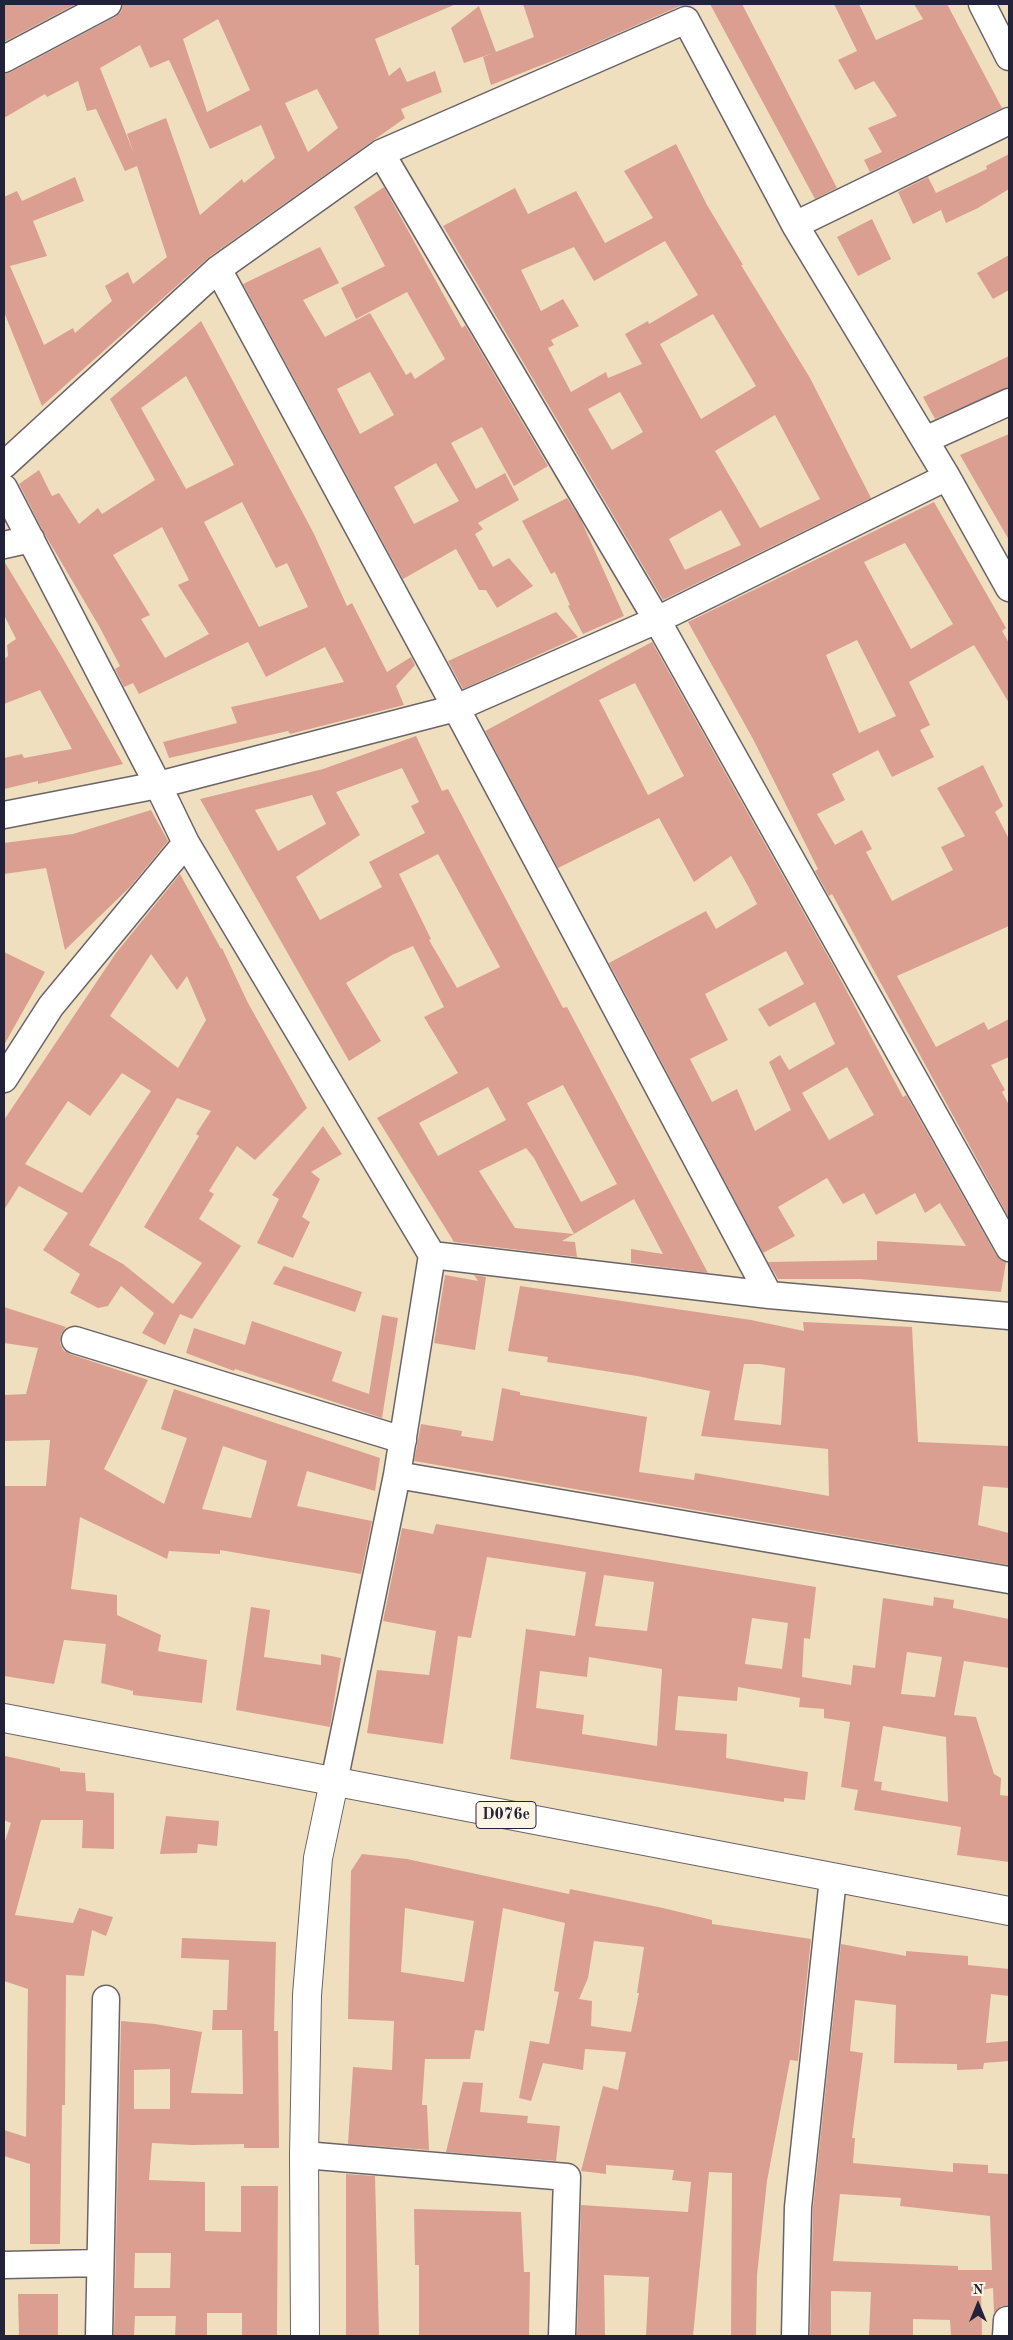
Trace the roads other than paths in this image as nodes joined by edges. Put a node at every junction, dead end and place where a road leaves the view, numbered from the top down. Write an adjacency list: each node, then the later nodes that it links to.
1 (108, 4): 4 (street)
2 (982, 4): 3 (street)
3 (1009, 57)
4 (4, 59)
5 (1009, 122): 7 (street)
6 (381, 153): 7 (street); 8 (street); 17 (street)
7 (795, 225): 10 (street)
8 (218, 269): 11 (street); 18 (street)
9 (1009, 402): 10 (street)
10 (925, 440): 12 (street)
11 (4, 465)
12 (947, 477): 16 (street); 17 (street)
13 (4, 488): 14 (street)
14 (31, 539): 15 (street); 19 (street)
15 (4, 545)
16 (1009, 588)
17 (657, 620): 18 (street); 23 (street)
18 (456, 708): 19 (street); 25 (street)
19 (158, 785): 20 (street); 21 (street)
20 (4, 814)
21 (186, 843): 22 (street); 24 (street)
22 (4, 1079)
23 (1009, 1248)
24 (432, 1255): 25 (street); 28 (street)
25 (769, 1295): 26 (street)
26 (1009, 1316)
27 (76, 1340): 28 (street)
28 (403, 1440): 29 (street)
29 (396, 1475): 30 (street); 32 (street)
30 (1009, 1580)
31 (4, 1718): 32 (main road, D076e)
32 (334, 1782): 33 (main road, D076e); 36 (main road)
33 (833, 1878): 34 (main road, D076e); 42 (street)
34 (1009, 1911)
35 (106, 1999): 37 (street)
36 (304, 2155): 40 (main road); 41 (street)
37 (100, 2262): 38 (street); 39 (street)
38 (4, 2265)
39 (99, 2336)
40 (305, 2336)
41 (562, 2336)
42 (795, 2336)

